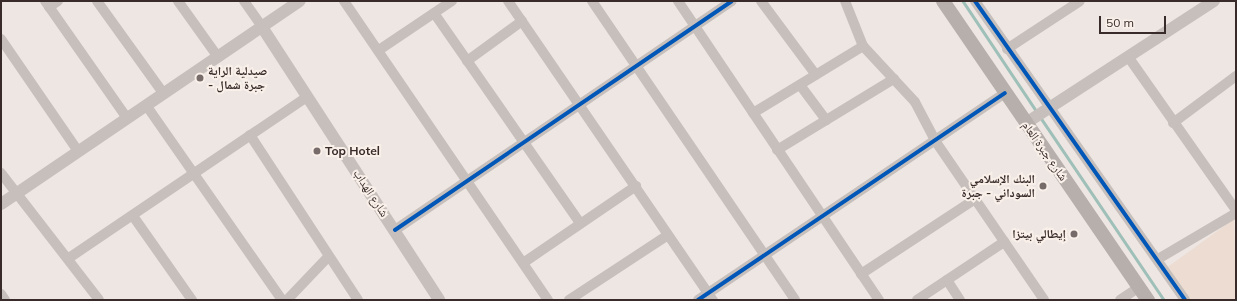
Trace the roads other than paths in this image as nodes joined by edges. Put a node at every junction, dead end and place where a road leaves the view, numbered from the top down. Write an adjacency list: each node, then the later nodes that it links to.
1 (58, 1): 18 (street)
2 (97, 1): 36 (street)
3 (178, 1): 28 (street)
4 (244, 1): 22 (street)
5 (300, 1): 22 (street)
6 (344, 1): 27 (street)
7 (452, 1): 20 (street)
8 (508, 1): 21 (street)
9 (592, 1): 31 (street)
10 (678, 1): 23 (street)
11 (732, 1): 23 (street)
12 (761, 1): 32 (street)
13 (845, 1): 25 (street)
14 (943, 1): 37 (main road, شارع جبرة العام)
15 (975, 1): 26 (street)
16 (1080, 1): 26 (street)
17 (1214, 1): 19 (street)
18 (47, 4): 43 (street)
19 (1201, 4): 29 (street)
20 (434, 13): 27 (street); 30 (street)
21 (522, 21): 30 (street); 39 (street)
22 (262, 27): 28 (street); 38 (street, شارع الهداب)
23 (696, 27): 31 (street); 42 (street)
24 (1, 39): 51 (street)
25 (863, 46): 32 (street); 34 (street)
26 (1007, 49): 41 (street)
27 (380, 50): 54 (street)
28 (218, 57): 36 (street)
29 (1129, 58): 41 (street); 46 (street)
30 (467, 61): 49 (street)
31 (636, 65): 39 (street); 67 (street)
32 (816, 74): 35 (street)
33 (1236, 76): 46 (street)
34 (894, 80): 44 (street); 48 (street)
35 (800, 85): 42 (street); 44 (street)
36 (163, 93): 40 (street)
37 (1006, 93): 45 (main road, شارع جبرة العام); 48 (street)
38 (307, 96): 47 (street); 63 (street, شارع الهداب)
39 (579, 103): 49 (street); 55 (street)
40 (146, 105): 43 (street); 53 (street)
41 (1049, 108): 45 (street); 69 (street)
42 (753, 113): 50 (street)
43 (127, 118): 51 (street)
44 (826, 120): 50 (street)
45 (1026, 123): 73 (main road, شارع جبرة العام)
46 (1173, 123): 59 (street)
47 (250, 135): 53 (street); 66 (street)
48 (936, 142): 57 (street); 61 (street)
49 (523, 143): 54 (street); 62 (street)
50 (777, 150): 61 (street)
51 (78, 151): 56 (street)
52 (1, 173): 56 (street)
53 (193, 174): 60 (street); 79 (street)
54 (466, 183): 63 (street); 70 (street)
55 (636, 186): 62 (street); 64 (street)
56 (19, 192): 58 (street); 68 (street)
57 (975, 199): 65 (street); 71 (street)
58 (1, 204)
59 (1236, 212): 69 (street)
60 (133, 216): 68 (street); 78 (street)
61 (821, 218): 67 (street); 71 (street)
62 (580, 223): 70 (street)
63 (395, 230): 82 (street, شارع الهداب)
64 (668, 235): 75 (street); 84 (street)
65 (1004, 242): 72 (street); 90 (street)
66 (328, 257): 80 (street); 81 (street)
67 (764, 257): 75 (street); 86 (street)
68 (69, 258): 77 (street)
69 (1158, 259): 93 (street)
70 (523, 263): 83 (street)
71 (861, 274): 87 (street)
72 (947, 280): 88 (street); 89 (street)
73 (1139, 287): 91 (street); 92 (main road, شارع جبرة العام)
74 (1, 294): 76 (street)
75 (710, 297): 85 (street)
76 (5, 300)
77 (99, 300)
78 (192, 300)
79 (282, 300)
80 (287, 300)
81 (358, 300)
82 (438, 300)
83 (548, 300)
84 (569, 300)
85 (698, 300)
86 (795, 300)
87 (879, 300)
88 (917, 300)
89 (960, 300)
90 (1044, 300)
91 (1120, 300)
92 (1148, 300)
93 (1185, 300)

